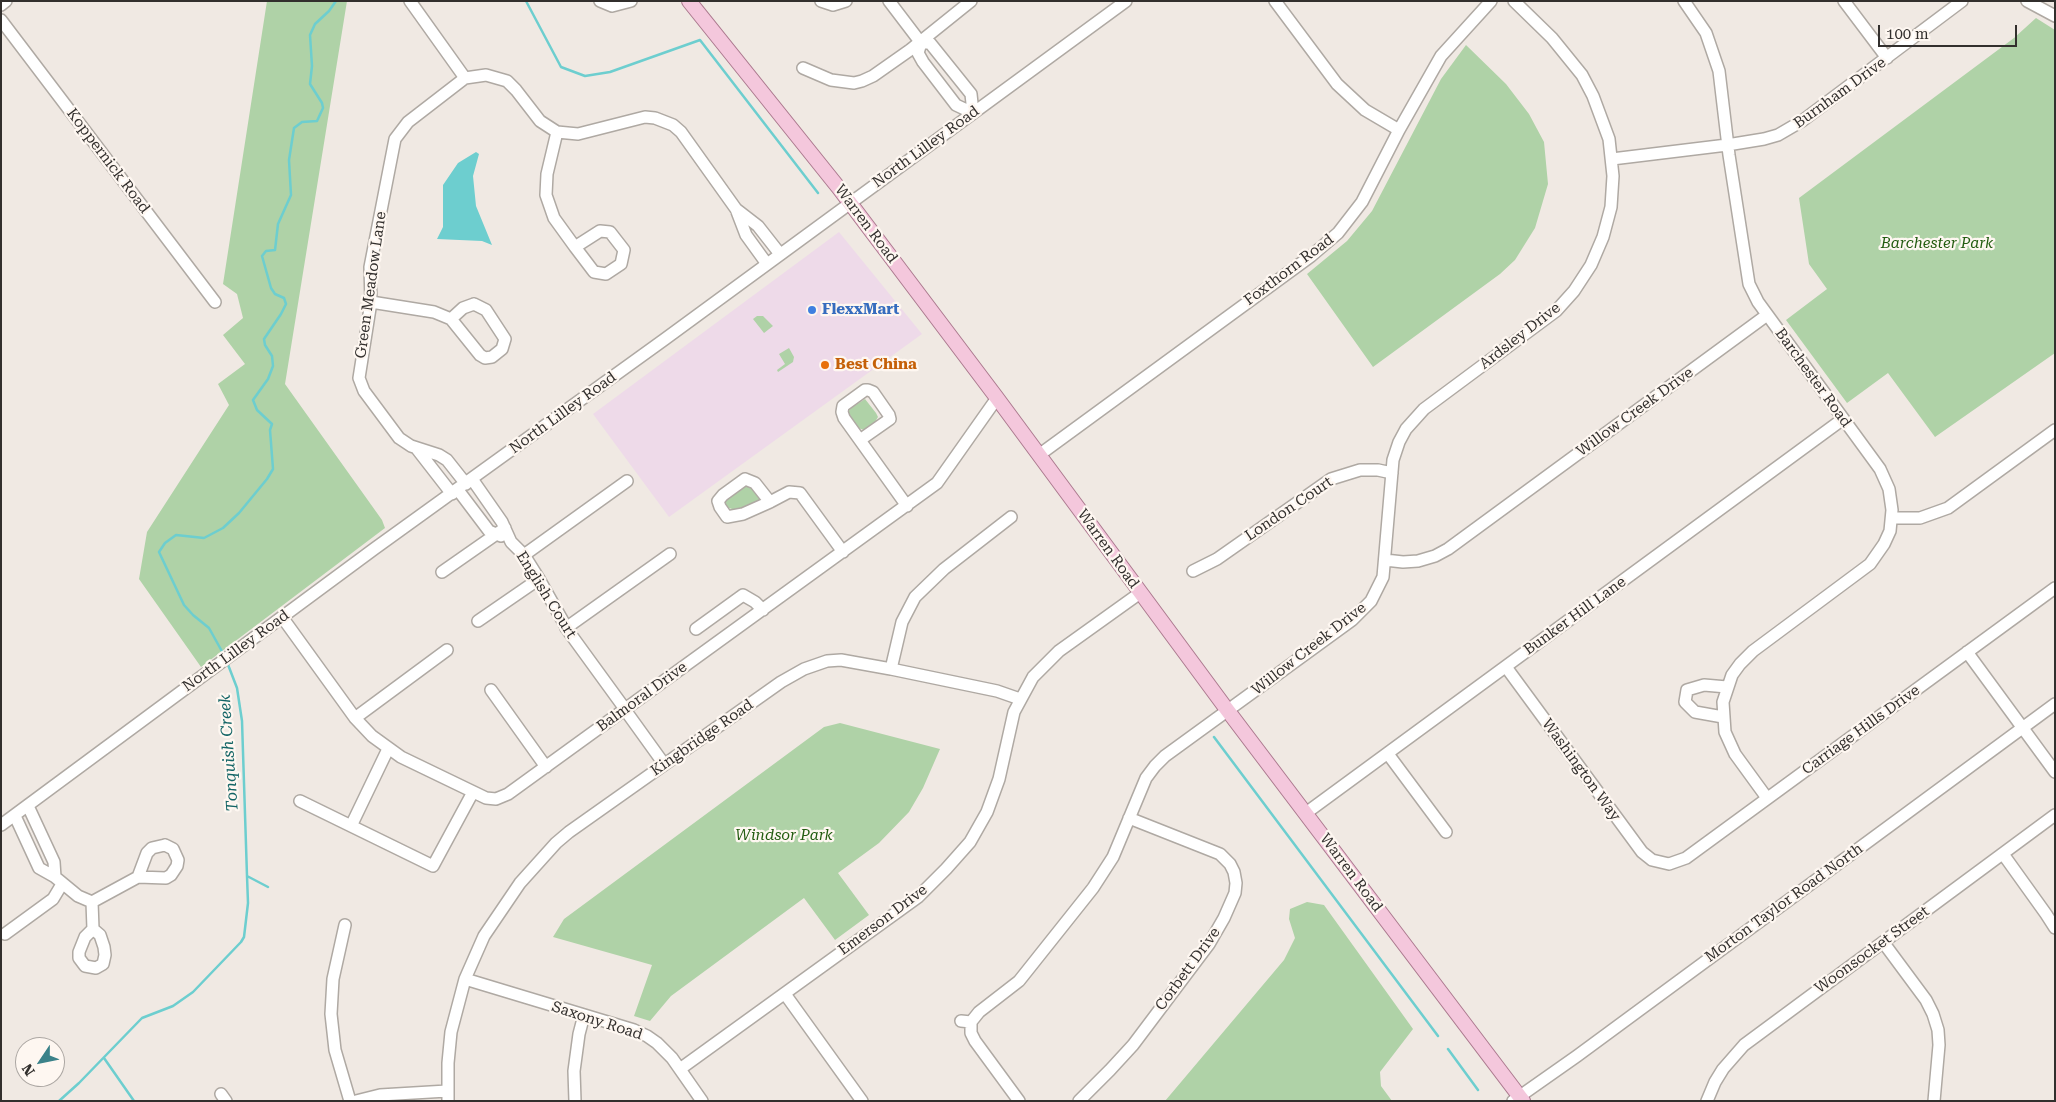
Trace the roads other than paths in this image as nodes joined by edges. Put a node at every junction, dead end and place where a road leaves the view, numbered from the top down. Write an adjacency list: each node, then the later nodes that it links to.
1 (6, 1): 18 (street)
2 (410, 1): 24 (street)
3 (600, 1): 4 (street)
4 (631, 1)
5 (688, 1): 30 (main road, Warren Road)
6 (821, 1): 7 (street)
7 (846, 1)
8 (889, 1): 21 (street)
9 (971, 1): 21 (street)
10 (1126, 1): 25 (street, North Lilley Road)
11 (1275, 1): 26 (street)
12 (1491, 1): 26 (street, Foxthorn Road)
13 (1514, 1): 29 (street, Ardsley Drive)
14 (1684, 1): 28 (street, Barchester Road)
15 (1844, 1): 22 (street)
16 (1962, 1): 22 (street, Burnham Drive)
17 (2027, 1): 19 (street)
18 (1, 5)
19 (2055, 16)
20 (1, 20): 35 (street, Koppernick Road)
21 (920, 43): 23 (street); 25 (street); 25 (street)
22 (1886, 58): 28 (street, Burnham Drive)
23 (803, 68)
24 (465, 78): 27 (street); 36 (street, Green Meadow Lane)
25 (973, 113): 30 (street, North Lilley Road)
26 (1399, 130): 44 (street, Foxthorn Road)
27 (557, 132): 31 (street); 32 (street)
28 (1727, 145): 29 (street, Burnham Drive); 37 (street, Barchester Road)
29 (1612, 159): 45 (street, Ardsley Drive)
30 (850, 203): 33 (street, North Lilley Road); 39 (main road, Warren Road)
31 (736, 208): 33 (street); 34 (street)
32 (575, 247)
33 (780, 254): 34 (street, North Lilley Road)
34 (767, 264): 47 (street, North Lilley Road)
35 (215, 302)
36 (371, 302): 38 (street); 43 (street, Green Meadow Lane)
37 (1767, 315): 40 (street, Barchester Road); 56 (street, Willow Creek Drive)
38 (451, 319): 38 (street)
39 (997, 398): 44 (main road, Warren Road); 49 (street, Balmoral Drive)
40 (1843, 419): 51 (street, Barchester Road); 69 (street, Bunker Hill Lane)
41 (2055, 430): 51 (street)
42 (860, 440): 42 (street); 49 (street)
43 (417, 449): 47 (street); 47 (street, Green Meadow Lane)
44 (1039, 455): 61 (main road, Warren Road)
45 (1392, 473): 56 (street, Ardsley Drive); 57 (street, London Court)
46 (627, 481): 55 (street)
47 (462, 487): 52 (street, English Court); 52 (street); 63 (street, North Lilley Road)
48 (770, 502): 53 (street)
49 (907, 506): 53 (street, Balmoral Drive)
50 (1011, 517): 70 (street)
51 (1892, 518): 71 (street, Barchester Road)
52 (501, 531): 55 (street, English Court); 58 (street)
53 (843, 552): 62 (street, Balmoral Drive)
54 (670, 554): 65 (street)
55 (524, 555): 59 (street, English Court)
56 (1385, 560): 76 (street, Willow Creek Drive)
57 (1193, 571)
58 (442, 572)
59 (539, 579): 64 (street); 65 (street, English Court)
60 (2055, 588): 68 (street, Carriage Hills Drive)
61 (1140, 593): 73 (street, Emerson Drive); 76 (main road, Warren Road)
62 (763, 610): 66 (street); 75 (street, Balmoral Drive)
63 (282, 617): 78 (street, Balmoral Drive); 88 (street, North Lilley Road)
64 (478, 622)
65 (566, 628): 75 (street, English Court)
66 (696, 629)
67 (448, 650): 78 (street)
68 (1967, 652): 79 (street); 86 (street, Carriage Hills Drive)
69 (1506, 667): 81 (street, Bunker Hill Lane); 97 (street, Washington Way)
70 (891, 669): 73 (street, Kingbridge Road); 82 (street, Kingbridge Road)
71 (1727, 687): 77 (street, Barchester Road); 77 (street)
72 (490, 690): 83 (street)
73 (1020, 699): 107 (street, Emerson Drive)
74 (2055, 704): 79 (street, Morton Taylor Road North)
75 (627, 711): 82 (street, English Court); 83 (street, Balmoral Drive)
76 (1228, 711): 89 (main road, Warren Road); 92 (street, Willow Creek Drive)
77 (1723, 717): 86 (street, Barchester Road)
78 (355, 718): 80 (street, Balmoral Drive)
79 (2022, 728): 84 (street); 111 (street, Morton Taylor Road North)
80 (388, 749): 85 (street, Balmoral Drive); 94 (street)
81 (1388, 754): 89 (street, Bunker Hill Lane); 95 (street)
82 (664, 764): 106 (street, Kingbridge Road)
83 (546, 767): 85 (street, Balmoral Drive)
84 (2055, 772)
85 (473, 792): 94 (street)
86 (1768, 798): 97 (street, Carriage Hills Drive)
87 (300, 801): 94 (street)
88 (28, 806): 91 (street, North Lilley Road); 99 (street)
89 (1306, 813): 111 (main road, Warren Road)
90 (2055, 815): 96 (street, Woonsocket Street)
91 (15, 816): 93 (street, North Lilley Road); 99 (street)
92 (1129, 818): 117 (street, Willow Creek Drive); 118 (street, Corbett Drive)
93 (1, 825)
94 (351, 826)
95 (1446, 832)
96 (2003, 854): 102 (street); 105 (street, Woonsocket Street)
97 (1663, 864)
98 (138, 877): 100 (street)
99 (59, 881): 100 (street); 104 (street)
100 (92, 902): 103 (street)
101 (345, 924): 112 (street)
102 (2055, 928)
103 (93, 929)
104 (5, 934)
105 (1883, 942): 119 (street, Woonsocket Street); 120 (street)
106 (465, 979): 108 (street, Saxony Road); 110 (street, Kingbridge Road)
107 (785, 994): 109 (street, Emerson Drive); 116 (street)
108 (584, 1016): 109 (street, Saxony Road); 114 (street)
109 (680, 1069): 115 (street, Saxony Road)
110 (447, 1096): 113 (street)
111 (1518, 1099)
112 (350, 1101)
113 (356, 1101)
114 (575, 1101)
115 (702, 1101)
116 (862, 1101)
117 (1019, 1101)
118 (1079, 1101)
119 (1707, 1101)
120 (1934, 1101)

